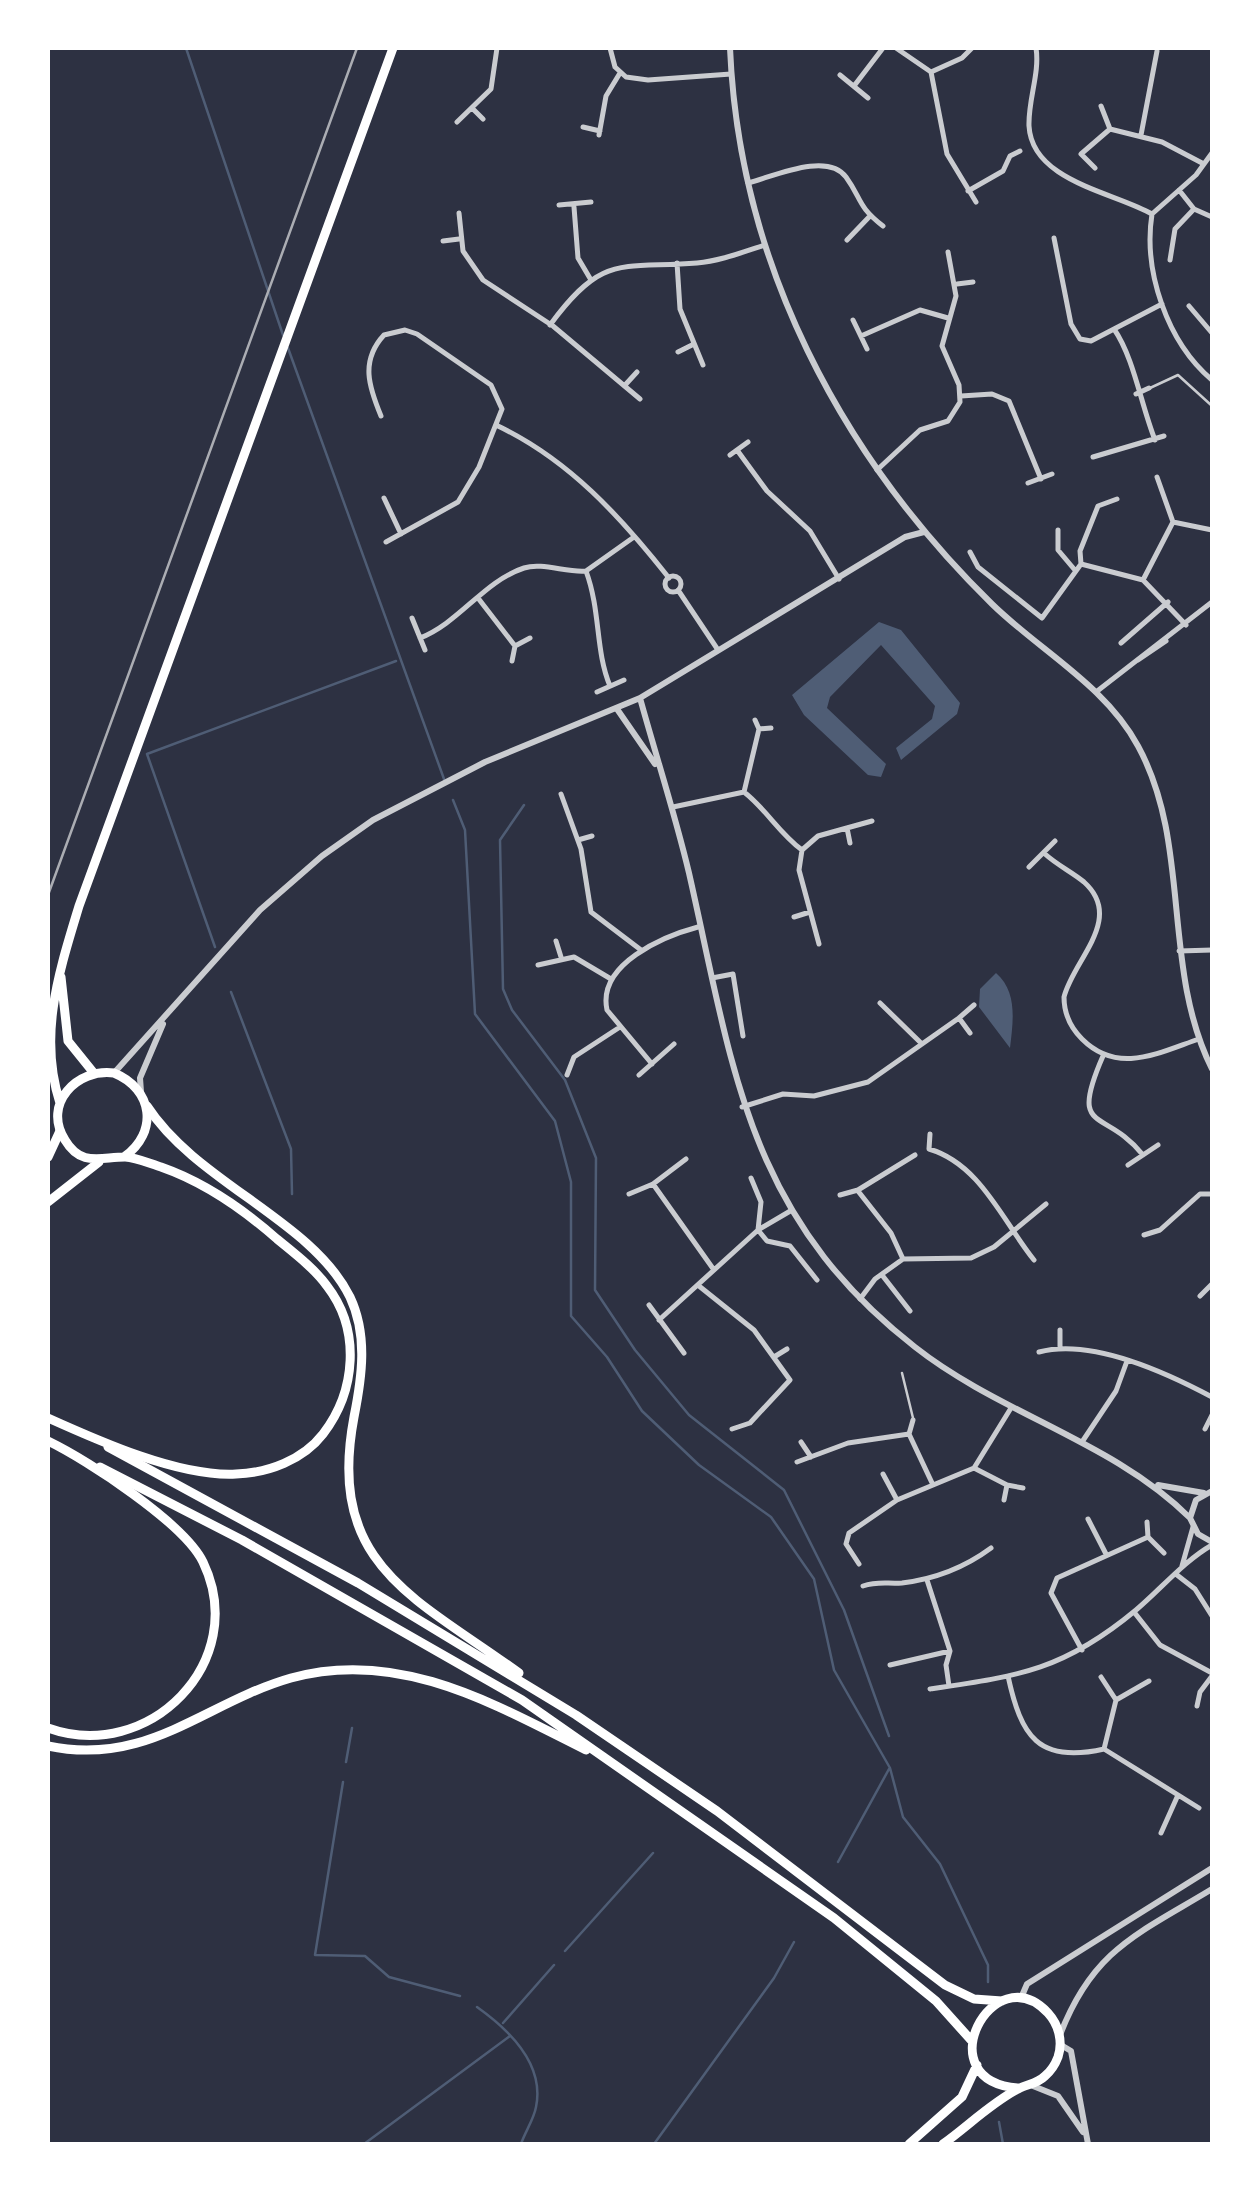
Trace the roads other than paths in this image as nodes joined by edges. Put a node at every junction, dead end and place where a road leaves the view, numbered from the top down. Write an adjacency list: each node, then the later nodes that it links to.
1 (394, 48): 144 (main road)
2 (497, 48): 17 (street)
3 (610, 48): 11 (street)
4 (730, 48): 12 (street)
5 (883, 48): 14 (street)
6 (896, 48): 10 (street)
7 (972, 48): 10 (street)
8 (1036, 48): 37 (street)
9 (1157, 52): 22 (street)
10 (931, 72): 30 (street)
11 (620, 74): 12 (street); 20 (street)
12 (731, 74): 28 (street)
13 (840, 74): 14 (street)
14 (854, 86): 15 (street)
15 (868, 98)
16 (1101, 106): 21 (street)
17 (472, 108): 18 (street); 19 (street)
18 (483, 120)
19 (456, 122)
20 (583, 127)
21 (1110, 129): 22 (street); 27 (street)
22 (1141, 135): 26 (street)
23 (1212, 140): 25 (lane)
24 (1020, 152): 30 (street)
25 (1212, 153): 26 (street)
26 (1202, 163): 29 (street)
27 (1095, 168)
28 (748, 183): 38 (street); 45 (street)
29 (1180, 190): 35 (street); 37 (street)
30 (968, 191): 32 (street)
31 (590, 202): 34 (street)
32 (976, 202)
33 (559, 206): 34 (street)
34 (574, 208): 49 (street)
35 (1194, 208): 39 (street); 47 (street)
36 (460, 214): 42 (street)
37 (1152, 214): 52 (street)
38 (870, 216): 40 (street); 43 (street)
39 (1212, 217)
40 (883, 226)
41 (1054, 238): 57 (street)
42 (460, 239): 44 (street); 56 (street)
43 (847, 240)
44 (443, 241)
45 (765, 245): 48 (street); 80 (street)
46 (948, 252): 51 (street)
47 (1170, 260)
48 (678, 263): 49 (street); 60 (street)
49 (590, 280): 56 (street)
50 (973, 282): 51 (street)
51 (957, 284): 54 (street)
52 (1162, 304): 57 (street); 65 (street)
53 (1189, 306): 58 (street)
54 (948, 318): 59 (street); 69 (street)
55 (853, 320): 59 (street)
56 (550, 324): 66 (street)
57 (1114, 329): 68 (street)
58 (1212, 332)
59 (860, 336): 61 (street)
60 (692, 345): 62 (street); 63 (street)
61 (867, 349)
62 (678, 352)
63 (703, 365)
64 (637, 372): 66 (street)
65 (1212, 380)
66 (626, 384): 70 (street)
67 (1149, 388): 68 (street); 71 (lane)
68 (1136, 394): 75 (street)
69 (961, 396): 80 (street); 82 (street)
70 (640, 399)
71 (1210, 405)
72 (380, 416): 73 (street)
73 (498, 426): 91 (street); 92 (street)
74 (1164, 436): 75 (street)
75 (1155, 440): 79 (street)
76 (748, 442): 77 (street)
77 (736, 450): 78 (street); 98 (street)
78 (730, 455)
79 (1093, 457)
80 (877, 470): 90 (street)
81 (1052, 474): 82 (street)
82 (1041, 478): 84 (street)
83 (1158, 478): 87 (street)
84 (1028, 483)
85 (384, 498): 91 (street)
86 (1117, 498): 95 (street)
87 (1173, 522): 89 (street); 99 (street)
88 (1058, 530): 96 (street)
89 (1212, 530)
90 (924, 532): 98 (street); 115 (street)
91 (401, 534): 93 (street)
92 (634, 537): 97 (street); 110 (street)
93 (386, 542)
94 (970, 552): 96 (street)
95 (1081, 564): 96 (street); 99 (street)
96 (1074, 569)
97 (586, 572): 100 (street); 113 (street)
98 (839, 578): 110 (street)
99 (1143, 580): 101 (street)
100 (478, 598): 105 (street); 108 (street)
101 (1168, 602): 104 (street); 107 (street)
102 (1212, 605): 104 (street)
103 (412, 618): 105 (street)
104 (1186, 626): 115 (street)
105 (420, 638): 109 (street)
106 (530, 638): 108 (street)
107 (1121, 643)
108 (515, 646): 111 (street)
109 (425, 650)
110 (720, 652): 116 (street)
111 (512, 661)
112 (624, 680): 113 (street)
113 (610, 686): 114 (street)
114 (597, 692)
115 (1096, 692): 141 (street)
116 (640, 698): 117 (street); 121 (street)
117 (617, 709): 121 (street); 149 (street)
118 (755, 720): 119 (street)
119 (758, 728): 120 (street); 122 (street)
120 (770, 728)
121 (658, 769): 124 (street)
122 (744, 792): 124 (street); 131 (street)
123 (561, 794): 128 (street)
124 (670, 808): 136 (street)
125 (872, 821): 126 (street)
126 (847, 828): 130 (street); 131 (street)
127 (592, 836): 128 (street)
128 (578, 840): 139 (street)
129 (1055, 842): 132 (street)
130 (850, 844)
131 (802, 850): 134 (street)
132 (1045, 854): 133 (street); 157 (street)
133 (1029, 867)
134 (810, 912): 135 (street); 138 (street)
135 (794, 918)
136 (698, 927): 139 (street); 145 (street)
137 (556, 941): 142 (street)
138 (819, 944)
139 (641, 950): 146 (street)
140 (1212, 950): 141 (street)
141 (1180, 951): 154 (street)
142 (560, 958): 143 (street); 146 (street)
143 (538, 965)
144 (60, 974): 160 (main road); 165 (main road)
145 (712, 978): 153 (street); 167 (street)
146 (612, 979): 151 (street)
147 (880, 1003): 156 (street)
148 (974, 1005): 150 (street)
149 (166, 1018): 161 (street); 164 (street)
150 (958, 1018): 152 (street); 156 (street)
151 (620, 1028): 158 (street); 162 (street)
152 (970, 1033)
153 (743, 1036)
154 (1199, 1039): 157 (street); 159 (street)
155 (674, 1044): 158 (street)
156 (922, 1044): 167 (street)
157 (1104, 1056): 172 (street)
158 (652, 1064): 163 (street)
159 (1212, 1068)
160 (94, 1072): 161 (main road); 165 (main road)
161 (114, 1073): 164 (main road)
162 (567, 1075)
163 (639, 1076)
164 (141, 1092): 166 (main road)
165 (60, 1104): 168 (main road)
166 (147, 1106): 173 (main road); 258 (main road)
167 (742, 1107): 186 (street)
168 (60, 1131): 174 (main road); 176 (main road)
169 (930, 1134): 188 (street)
170 (1158, 1145): 172 (street)
171 (915, 1154): 180 (street)
172 (1143, 1155): 177 (street)
173 (124, 1157): 176 (main road); 216 (main road)
174 (48, 1158)
175 (686, 1159): 179 (street)
176 (99, 1162): 184 (main road)
177 (1128, 1165)
178 (751, 1178): 187 (street)
179 (654, 1184): 181 (street); 192 (street)
180 (858, 1190): 183 (street); 190 (street)
181 (630, 1194)
182 (1212, 1194): 189 (street)
183 (840, 1195)
184 (48, 1202)
185 (1046, 1204): 188 (street)
186 (792, 1210): 187 (street); 198 (street)
187 (758, 1230): 192 (street); 194 (street)
188 (1011, 1231): 190 (street); 191 (street)
189 (1144, 1236)
190 (902, 1259): 193 (street)
191 (1034, 1260)
192 (714, 1270): 195 (street)
193 (882, 1275): 198 (street); 200 (street)
194 (817, 1280)
195 (699, 1286): 201 (street); 207 (street)
196 (1211, 1287): 197 (street)
197 (1200, 1296)
198 (860, 1299): 211 (street)
199 (649, 1305): 201 (street)
200 (910, 1311)
201 (659, 1320): 206 (street)
202 (1060, 1330): 203 (street)
203 (1060, 1346): 205 (street); 208 (street)
204 (787, 1349): 207 (street)
205 (1039, 1352)
206 (684, 1353)
207 (774, 1357): 217 (street)
208 (1127, 1361): 210 (street); 221 (street)
209 (902, 1373): 214 (lane)
210 (1212, 1397)
211 (1010, 1408): 221 (street); 224 (street)
212 (1212, 1415): 215 (street)
213 (48, 1418): 216 (main road)
214 (914, 1420): 218 (street)
215 (1205, 1429)
216 (76, 1430): 258 (main road)
217 (732, 1430)
218 (909, 1434): 222 (street); 226 (street)
219 (801, 1442): 222 (street)
220 (52, 1443): 259 (main road); 262 (main road)
221 (1081, 1444): 228 (street)
222 (811, 1457): 223 (street)
223 (797, 1462)
224 (974, 1468): 226 (street); 227 (street)
225 (883, 1474): 231 (street)
226 (933, 1485): 231 (street)
227 (1007, 1485): 229 (street); 232 (street)
228 (1156, 1485): 230 (street); 235 (street)
229 (1023, 1488)
230 (1210, 1491): 235 (street)
231 (897, 1500): 241 (street)
232 (1004, 1500)
233 (1088, 1519): 240 (street)
234 (1147, 1522): 236 (street)
235 (1192, 1522): 237 (street); 242 (street)
236 (1148, 1537): 239 (street); 240 (street)
237 (1212, 1544): 242 (street)
238 (991, 1548): 243 (street)
239 (1164, 1553)
240 (1106, 1554): 247 (street)
241 (859, 1564)
242 (1178, 1574): 245 (street); 246 (street)
243 (927, 1580): 244 (street); 248 (street)
244 (863, 1586)
245 (1134, 1612): 247 (street); 250 (street)
246 (1212, 1616)
247 (1082, 1650): 251 (street)
248 (950, 1651): 249 (street); 254 (street)
249 (890, 1664)
250 (1212, 1675): 257 (street)
251 (1008, 1676): 254 (street); 261 (street)
252 (1101, 1677): 256 (street)
253 (1148, 1681): 256 (street)
254 (949, 1686): 255 (street)
255 (930, 1689)
256 (1116, 1700): 261 (street)
257 (1197, 1706)
258 (576, 1715): 269 (main road)
259 (48, 1728)
260 (48, 1746): 262 (main road)
261 (1104, 1748): 263 (street)
262 (616, 1764): 270 (main road)
263 (1178, 1795): 264 (street); 265 (street)
264 (1199, 1808)
265 (1161, 1833)
266 (1212, 1868): 268 (street)
267 (1212, 1889): 271 (street)
268 (1021, 1999): 269 (main road); 271 (main road)
269 (1002, 2001): 270 (main road)
270 (972, 2040): 272 (main road)
271 (1060, 2040): 273 (main road); 274 (street)
272 (977, 2064): 273 (main road); 275 (main road)
273 (1025, 2086): 274 (street); 276 (main road)
274 (1087, 2141)
275 (909, 2144)
276 (942, 2144)

